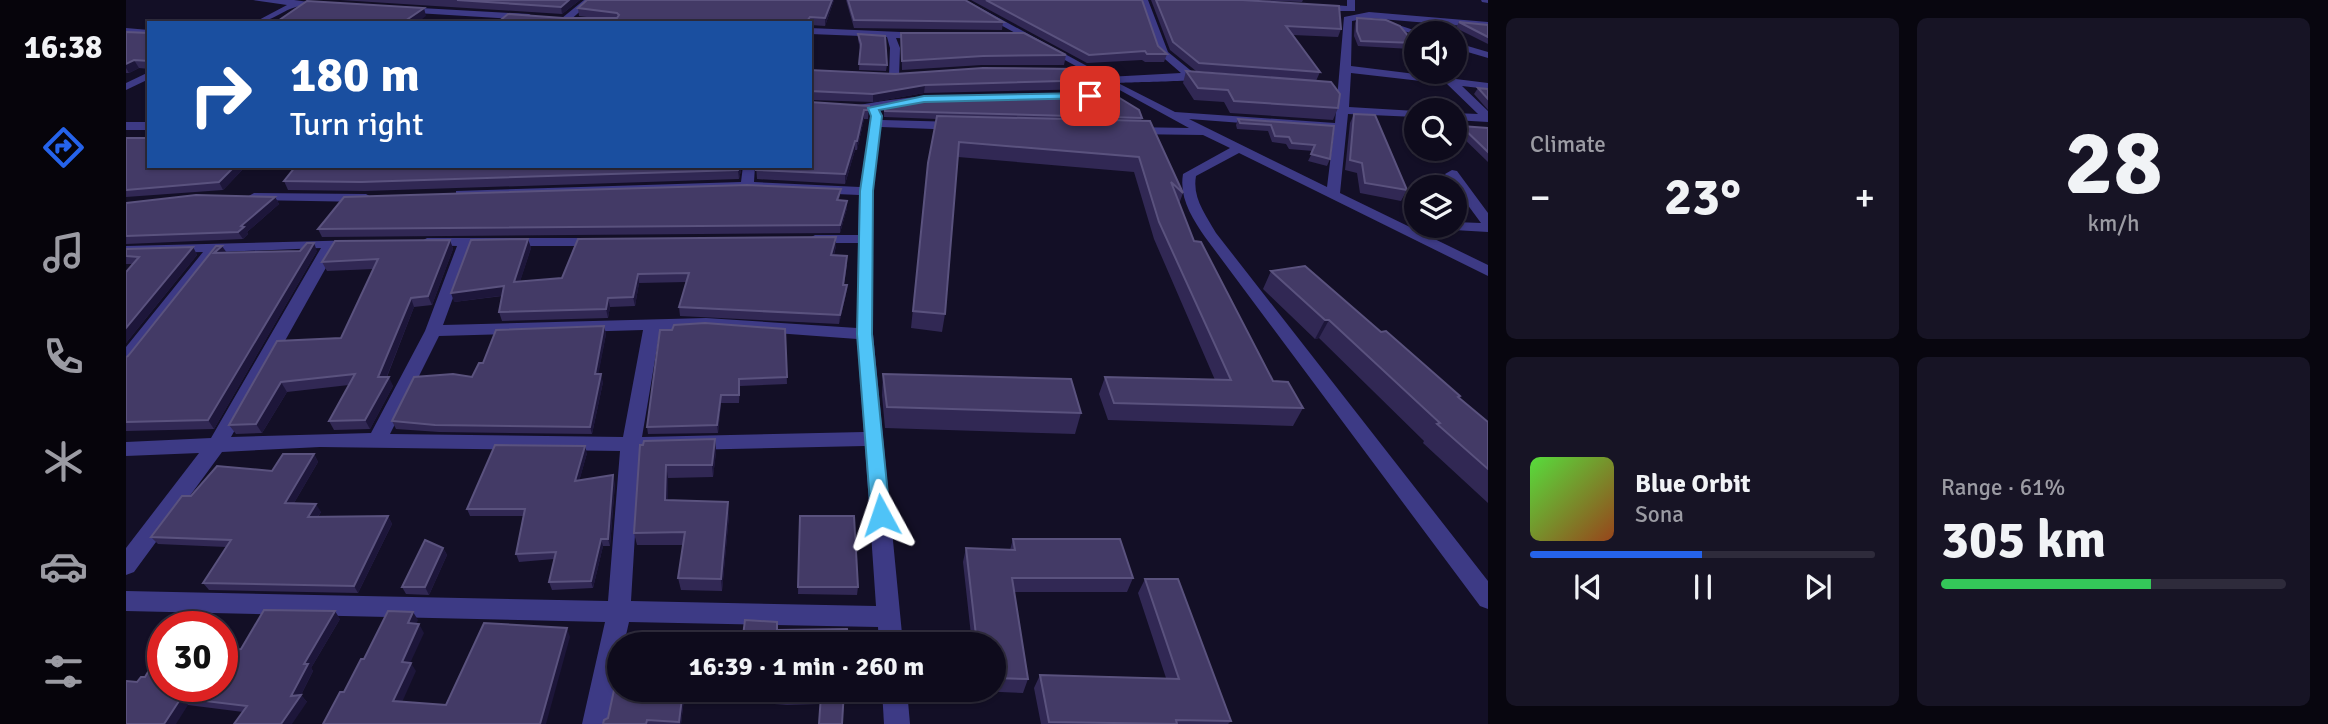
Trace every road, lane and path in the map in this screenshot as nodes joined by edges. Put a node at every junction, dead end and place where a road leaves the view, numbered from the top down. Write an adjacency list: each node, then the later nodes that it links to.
1 (257, 0): 7 (street)
2 (425, 0): 12 (street)
3 (566, 0): 6 (street)
4 (959, 0): 28 (street)
5 (1144, 0): 37 (street)
6 (588, 1): 17 (street)
7 (300, 2): 10 (street); 19 (street)
8 (1323, 4): 9 (street)
9 (1351, 5): 13 (street)
10 (335, 6)
11 (386, 9): 12 (street)
12 (411, 10): 14 (street); 15 (street)
13 (1369, 15): 20 (street); 21 (street); 31 (street)
14 (401, 17)
15 (540, 18)
16 (552, 19): 17 (street)
17 (565, 20): 18 (street)
18 (577, 20)
19 (262, 21)
20 (1488, 25)
21 (1404, 28)
22 (126, 31): 24 (street)
23 (812, 31): 25 (street)
24 (147, 33)
25 (891, 36): 26 (street); 36 (street)
26 (932, 36)
27 (1001, 36): 28 (street)
28 (1028, 36): 33 (street)
29 (1467, 49): 30 (street)
30 (1488, 55)
31 (1346, 69): 35 (street); 48 (street)
32 (1065, 72): 33 (street)
33 (1093, 72): 39 (street)
34 (147, 76): 40 (street)
35 (1404, 76)
36 (907, 77)
37 (1192, 77): 38 (street); 39 (street)
38 (1216, 78)
39 (1107, 80): 44 (street)
40 (128, 84)
41 (1453, 84): 53 (street)
42 (1467, 84): 43 (street)
43 (1488, 86)
44 (1132, 94): 45 (street); 51 (street)
45 (1106, 95)
46 (959, 99): 50 (street)
47 (854, 106): 50 (street)
48 (1342, 110): 49 (street); 57 (street)
49 (1404, 113)
50 (874, 115): 56 (street); 64 (street)
51 (1171, 115): 57 (street); 59 (street)
52 (1467, 117): 53 (street)
53 (1488, 118)
54 (126, 126): 55 (street)
55 (147, 126)
56 (966, 126)
57 (1341, 127): 66 (street)
58 (1123, 130): 59 (street)
59 (1204, 132): 60 (street)
60 (1238, 149): 66 (street); 94 (street)
61 (749, 168): 63 (street)
62 (1452, 174): 71 (street)
63 (747, 186): 64 (street); 65 (street)
64 (866, 191): 75 (street)
65 (443, 195)
66 (1333, 195): 69 (street)
67 (242, 197): 68 (street)
68 (378, 197)
69 (1390, 221): 70 (street); 83 (street)
70 (1404, 222)
71 (1488, 223)
72 (1467, 227): 73 (street)
73 (1488, 228)
74 (799, 239): 75 (street)
75 (866, 239): 86 (street)
76 (466, 242): 77 (street); 80 (street); 85 (street)
77 (609, 242)
78 (332, 243): 79 (street); 81 (street); 90 (street)
79 (372, 243)
80 (411, 243)
81 (213, 249): 82 (street); 87 (street)
82 (126, 250)
83 (1488, 271)
84 (653, 323): 85 (street); 86 (street); 91 (street)
85 (433, 331): 89 (street)
86 (864, 334): 88 (street)
87 (126, 359)
88 (874, 439): 91 (street); 97 (street)
89 (377, 441): 90 (street); 91 (street)
90 (217, 444): 92 (street); 93 (street)
91 (631, 444): 96 (street)
92 (126, 449)
93 (126, 565)
94 (1488, 599)
95 (126, 601): 96 (street)
96 (619, 611): 97 (street); 100 (street)
97 (890, 617): 98 (street)
98 (891, 632)
99 (896, 702): 101 (street)
100 (595, 724)
101 (897, 724)

